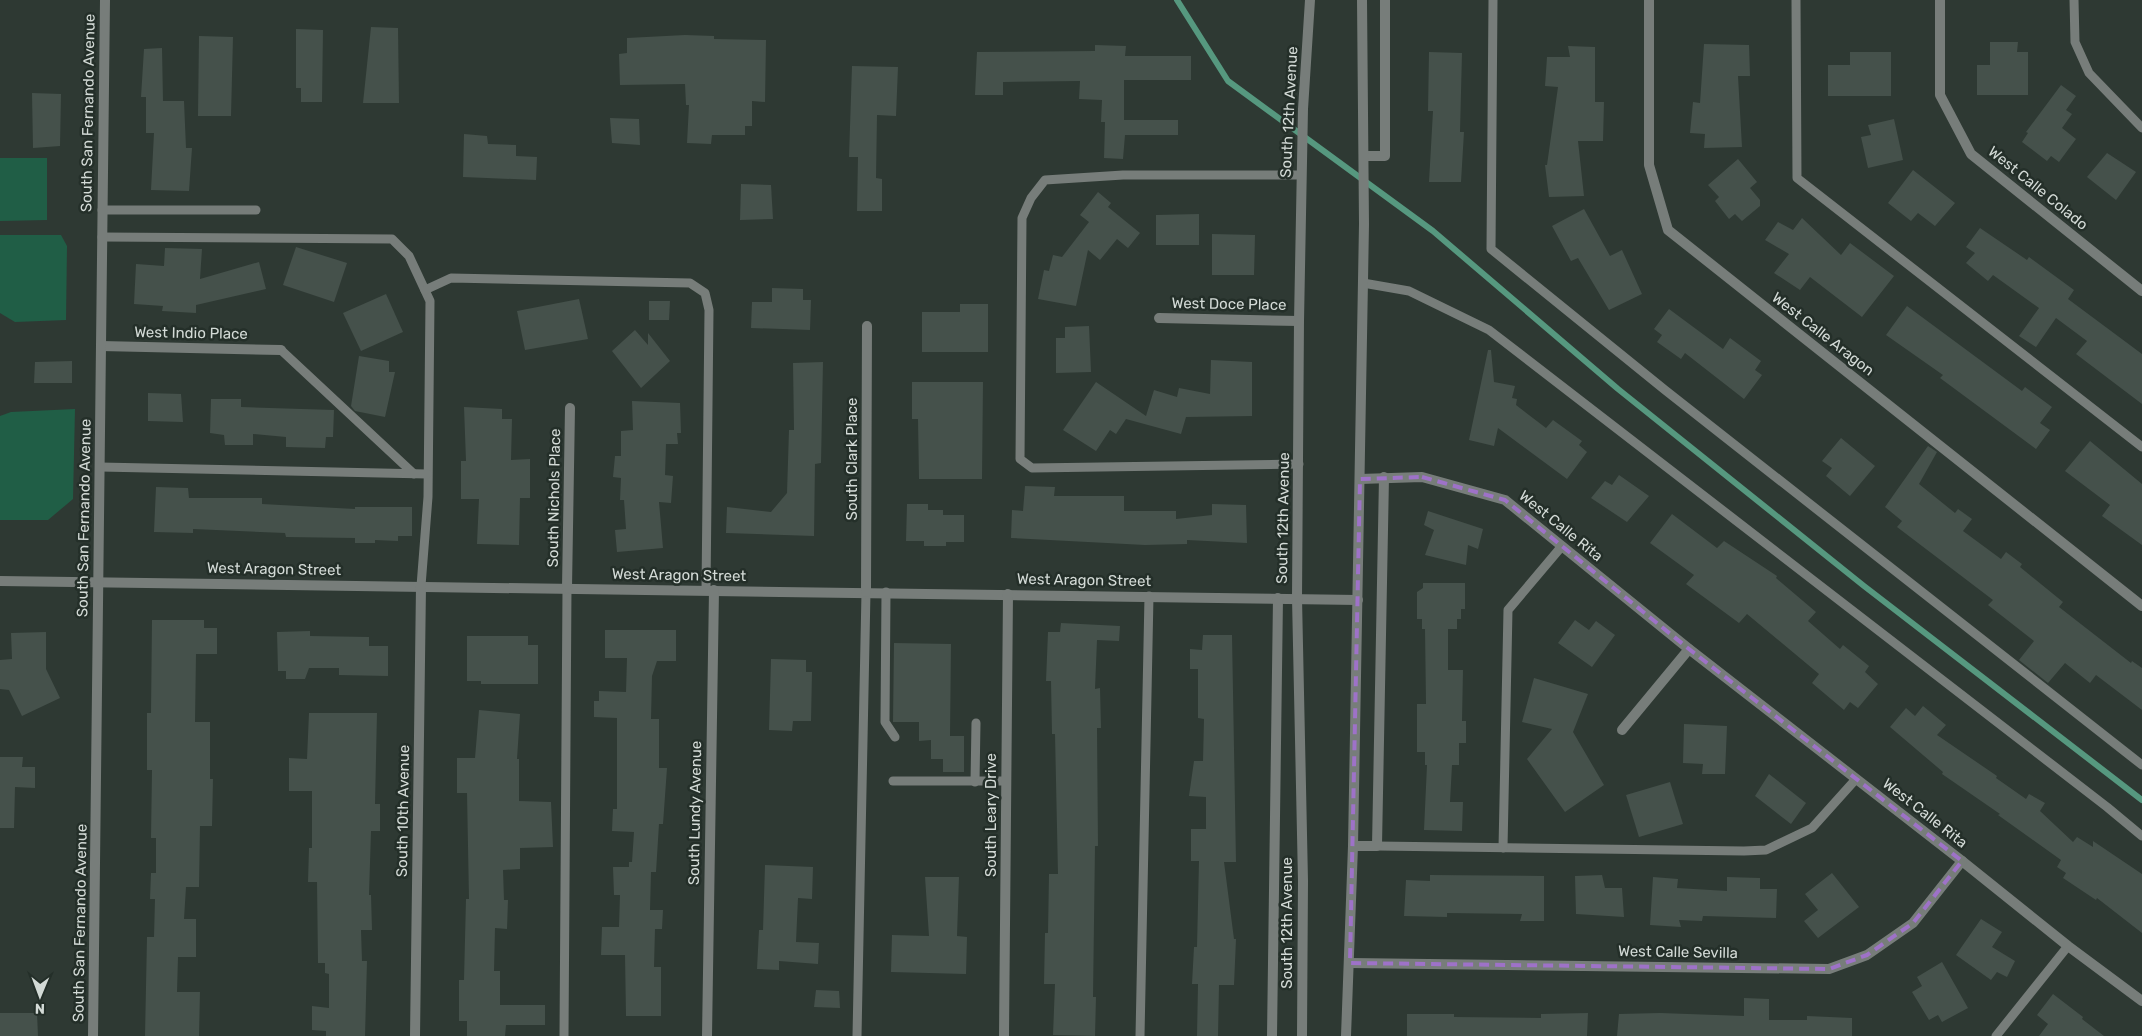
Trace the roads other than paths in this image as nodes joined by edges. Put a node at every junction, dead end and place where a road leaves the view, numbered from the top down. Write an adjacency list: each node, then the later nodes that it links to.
1 (104, 0): 13 (street, South San Fernando Avenue)
2 (1310, 0): 12 (street, South 12th Avenue)
3 (1362, 0): 11 (street)
4 (1385, 0): 11 (street)
5 (1493, 0): 50 (lane)
6 (1649, 0): 45 (street, West Calle Aragon)
7 (1796, 0): 25 (lane)
8 (1940, 0): 18 (street, West Calle Colado)
9 (2074, 0): 10 (lane)
10 (2142, 128)
11 (1364, 158): 16 (street)
12 (1301, 170): 20 (street, South 12th Avenue); 26 (lane)
13 (102, 210): 14 (lane); 15 (street, South San Fernando Avenue)
14 (256, 210)
15 (102, 237): 17 (lane); 22 (street, South San Fernando Avenue)
16 (1363, 282): 31 (street); 55 (lane)
17 (425, 290): 29 (lane); 37 (lane)
18 (2142, 291)
19 (1159, 318): 20 (street, West Doce Place)
20 (1299, 320): 26 (street, South 12th Avenue)
21 (867, 326): 38 (street, South Clark Place)
22 (101, 346): 23 (street, West Indio Place); 27 (street, South San Fernando Avenue)
23 (281, 350): 28 (lane)
24 (570, 408): 36 (street, South Nichols Place)
25 (2142, 447)
26 (1299, 464): 43 (street, South 12th Avenue)
27 (100, 467): 28 (lane); 34 (street, South San Fernando Avenue)
28 (414, 474): 29 (lane)
29 (427, 474): 35 (lane)
30 (1384, 477): 31 (street, West Calle Rita); 32 (street, West Calle Rita); 57 (street)
31 (1360, 479): 44 (street)
32 (1562, 546): 46 (street, West Calle Rita); 58 (lane)
33 (0, 581): 34 (street, West Aragon Street)
34 (99, 582): 35 (street, West Aragon Street); 63 (street, South San Fernando Avenue)
35 (421, 586): 36 (street, West Aragon Street); 64 (street, South 10th Avenue)
36 (567, 588): 37 (street, West Aragon Street); 65 (lane)
37 (710, 590): 38 (street, West Aragon Street); 66 (street, South Lundy Avenue)
38 (866, 592): 39 (street, West Aragon Street); 67 (lane)
39 (886, 592): 40 (street, West Aragon Street); 49 (lane)
40 (1008, 594): 41 (street, West Aragon Street); 54 (street, South Leary Drive)
41 (1149, 596): 42 (street, West Aragon Street); 69 (lane)
42 (1278, 598): 43 (street, West Aragon Street); 70 (street, South 12th Avenue)
43 (1297, 598): 44 (street, West Aragon Street); 71 (street, South 12th Avenue)
44 (1358, 600): 56 (street)
45 (2142, 606)
46 (1689, 649): 48 (street); 51 (street, West Calle Rita)
47 (976, 723): 53 (lane)
48 (1622, 730)
49 (894, 737)
50 (2142, 765)
51 (1856, 779): 58 (lane); 59 (street, West Calle Rita)
52 (894, 782): 53 (lane)
53 (975, 782): 54 (lane)
54 (1006, 782): 68 (street, South Leary Drive)
55 (2142, 836)
56 (1354, 846): 57 (street); 61 (street)
57 (1377, 846): 58 (lane)
58 (1503, 848)
59 (1962, 861): 60 (street, West Calle Rita); 61 (street, West Calle Sevilla)
60 (2068, 946): 62 (street, West Calle Rita); 73 (lane)
61 (1350, 963): 72 (street)
62 (2142, 1001)
63 (93, 1036)
64 (415, 1036)
65 (564, 1036)
66 (707, 1036)
67 (857, 1036)
68 (1004, 1036)
69 (1140, 1036)
70 (1272, 1036)
71 (1302, 1036)
72 (1346, 1036)
73 (1996, 1036)

